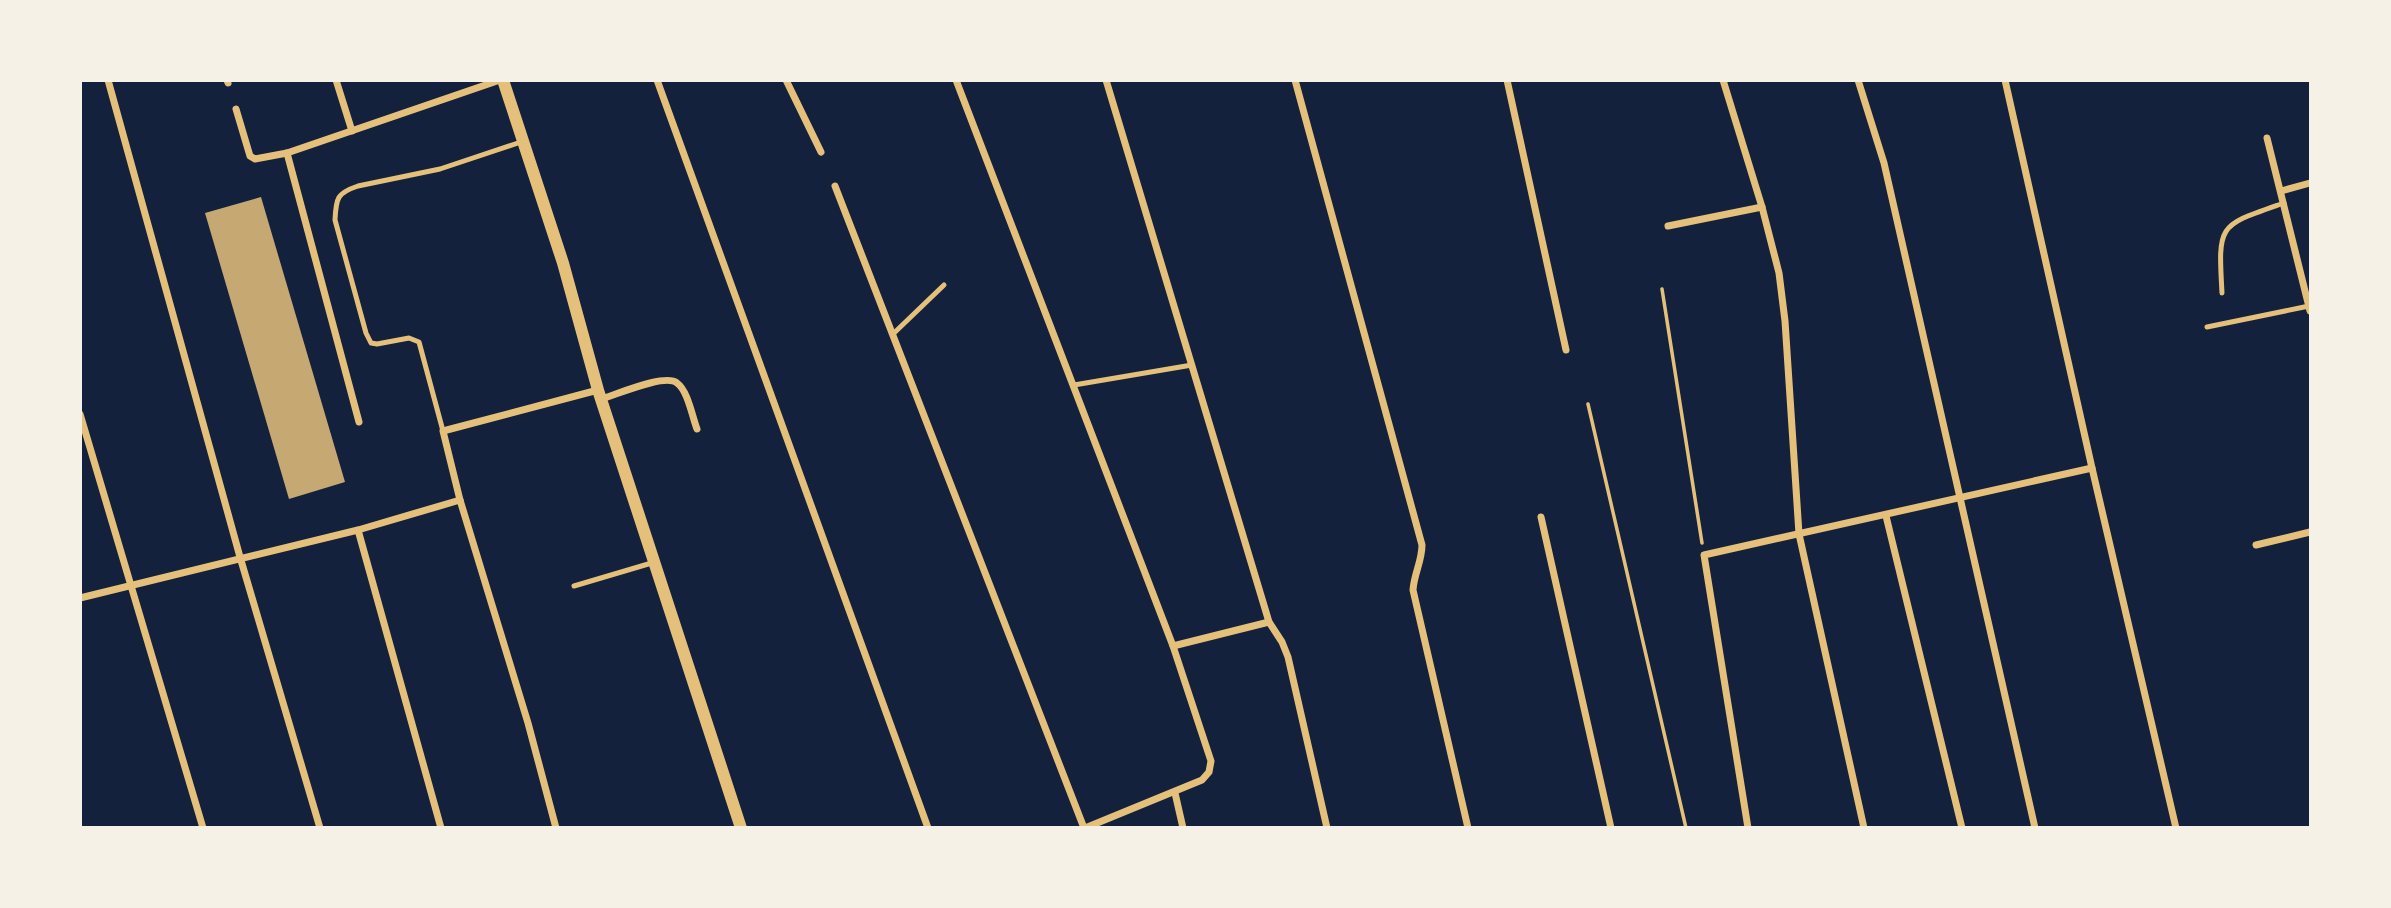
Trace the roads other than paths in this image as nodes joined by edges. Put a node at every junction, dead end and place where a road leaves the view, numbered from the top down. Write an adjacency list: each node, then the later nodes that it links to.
1 (108, 80): 47 (street)
2 (336, 80): 14 (street)
3 (502, 80): 14 (street); 16 (street)
4 (657, 80): 60 (street)
5 (786, 80): 17 (street)
6 (956, 80): 32 (street)
7 (1106, 80): 31 (street)
8 (1295, 80): 64 (street)
9 (1507, 80): 30 (street)
10 (1723, 80): 23 (street)
11 (1858, 80): 40 (street)
12 (2006, 80): 38 (street)
13 (236, 109): 18 (street)
14 (352, 131): 18 (street)
15 (2267, 138): 21 (street)
16 (523, 141): 33 (street); 37 (lane)
17 (821, 152)
18 (287, 153): 35 (street)
19 (2311, 183): 21 (street)
20 (835, 186): 29 (street)
21 (2281, 191): 22 (street)
22 (2284, 203): 26 (lane); 27 (street)
23 (1762, 207): 24 (street); 45 (street)
24 (1668, 226)
25 (944, 285): 29 (lane)
26 (2222, 293)
27 (2310, 308): 28 (lane)
28 (2207, 327)
29 (892, 334): 61 (street)
30 (1566, 350)
31 (1192, 365): 32 (lane); 52 (street)
32 (1074, 384): 53 (street)
33 (600, 394): 36 (street); 37 (street); 48 (street)
34 (80, 414): 49 (street)
35 (359, 422)
36 (697, 429)
37 (443, 431): 39 (street)
38 (2092, 468): 40 (street); 70 (street)
39 (460, 500): 43 (street); 58 (street)
40 (1959, 500): 41 (street); 69 (street)
41 (1886, 516): 45 (street); 68 (street)
42 (1541, 517): 65 (street)
43 (358, 530): 47 (street); 57 (street)
44 (2311, 532): 46 (street)
45 (1799, 534): 66 (street); 67 (street)
46 (2256, 545)
47 (240, 557): 49 (street); 56 (street)
48 (655, 562): 50 (lane); 59 (street)
49 (130, 586): 51 (street); 55 (street)
50 (574, 586)
51 (80, 598)
52 (1269, 622): 53 (street); 63 (street)
53 (1173, 646): 54 (street)
54 (1175, 793): 61 (street); 62 (street)
55 (202, 828)
56 (320, 828)
57 (441, 828)
58 (556, 828)
59 (741, 828)
60 (928, 828)
61 (1085, 828)
62 (1184, 828)
63 (1327, 828)
64 (1468, 828)
65 (1611, 828)
66 (1748, 828)
67 (1864, 828)
68 (1962, 828)
69 (2035, 828)
70 (2176, 828)

